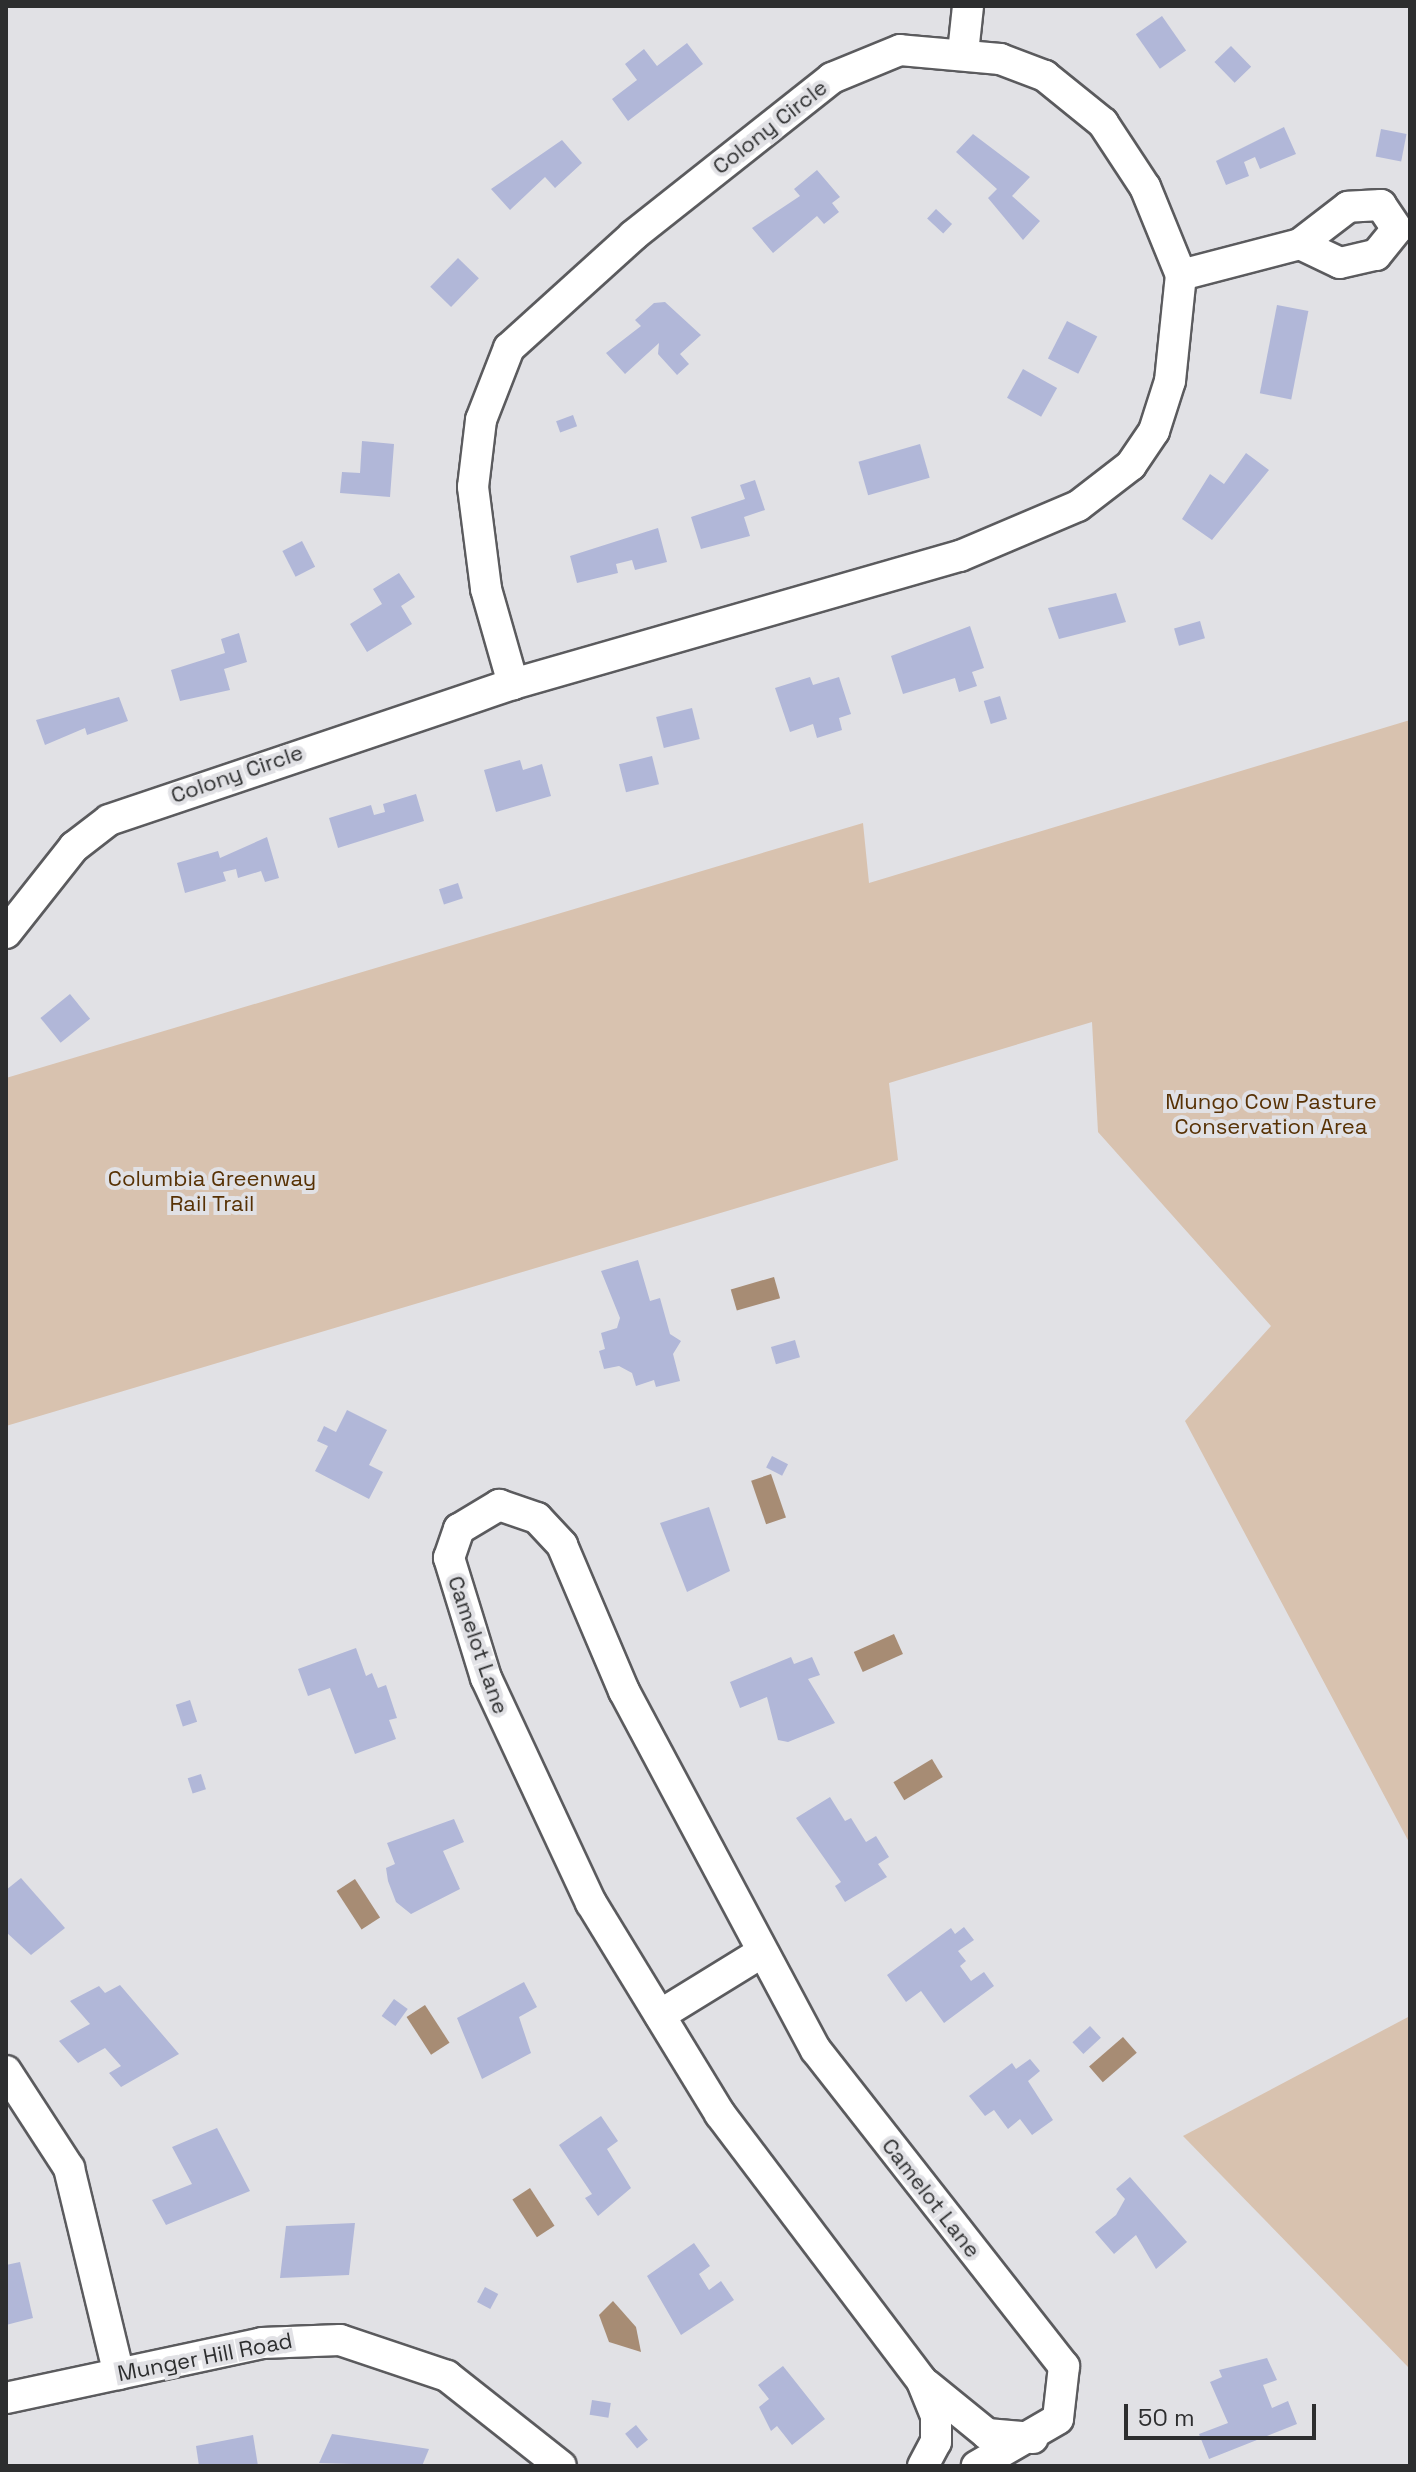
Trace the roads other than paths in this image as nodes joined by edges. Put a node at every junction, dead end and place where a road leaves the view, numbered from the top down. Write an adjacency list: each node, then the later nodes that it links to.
1 (968, 6): 2 (street)
2 (963, 53): 4 (street, Colony Circle); 5 (street, Colony Circle)
3 (1300, 244): 4 (street)
4 (1181, 275): 5 (street, Colony Circle)
5 (513, 684): 6 (street, Colony Circle)
6 (6, 933)
7 (759, 1954): 8 (street); 8 (street, Camelot Lane); 13 (street, Camelot Lane)
8 (660, 2015): 11 (street, Camelot Lane)
9 (6, 2071): 10 (street)
10 (119, 2374): 12 (street, Munger Hill Road); 14 (street, Munger Hill Road)
11 (922, 2381): 13 (street, Camelot Lane); 15 (street, Camelot Lane)
12 (6, 2398)
13 (1035, 2438): 16 (street, Camelot Lane)
14 (561, 2466)
15 (923, 2466)
16 (977, 2466)

